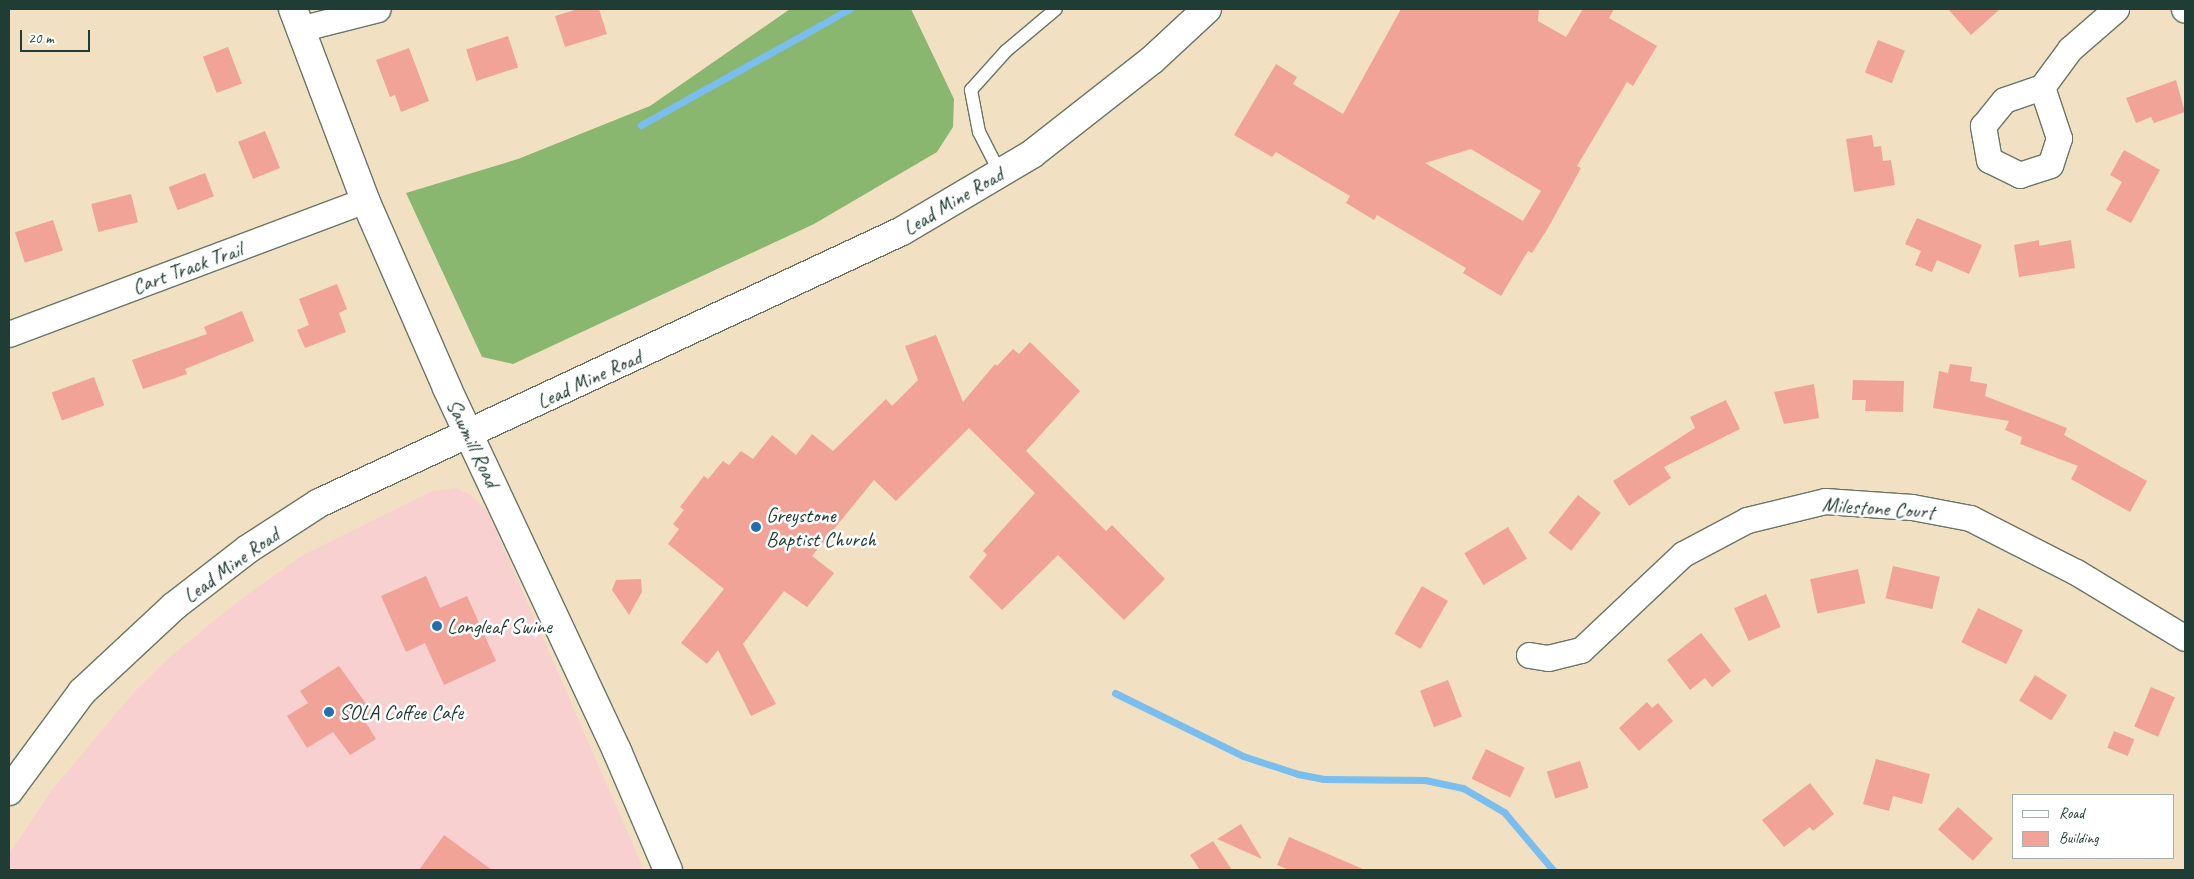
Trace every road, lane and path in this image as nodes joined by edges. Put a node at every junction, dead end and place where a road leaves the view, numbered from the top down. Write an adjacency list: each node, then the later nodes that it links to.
1 (378, 9): 5 (street)
2 (1056, 9): 7 (lane)
3 (1207, 9): 7 (main road, Lead Mine Road)
4 (2116, 9): 6 (street)
5 (296, 19): 8 (main road, Sawmill Road)
6 (2042, 86)
7 (1000, 173): 10 (main road, Lead Mine Road)
8 (365, 200): 9 (street, Cart Track Trail); 10 (main road, Sawmill Road)
9 (9, 334)
10 (468, 432): 13 (main road, Lead Mine Road); 14 (main road, Sawmill Road)
11 (2185, 638): 12 (street, Milestone Court)
12 (1529, 654)
13 (9, 791)
14 (668, 870)

